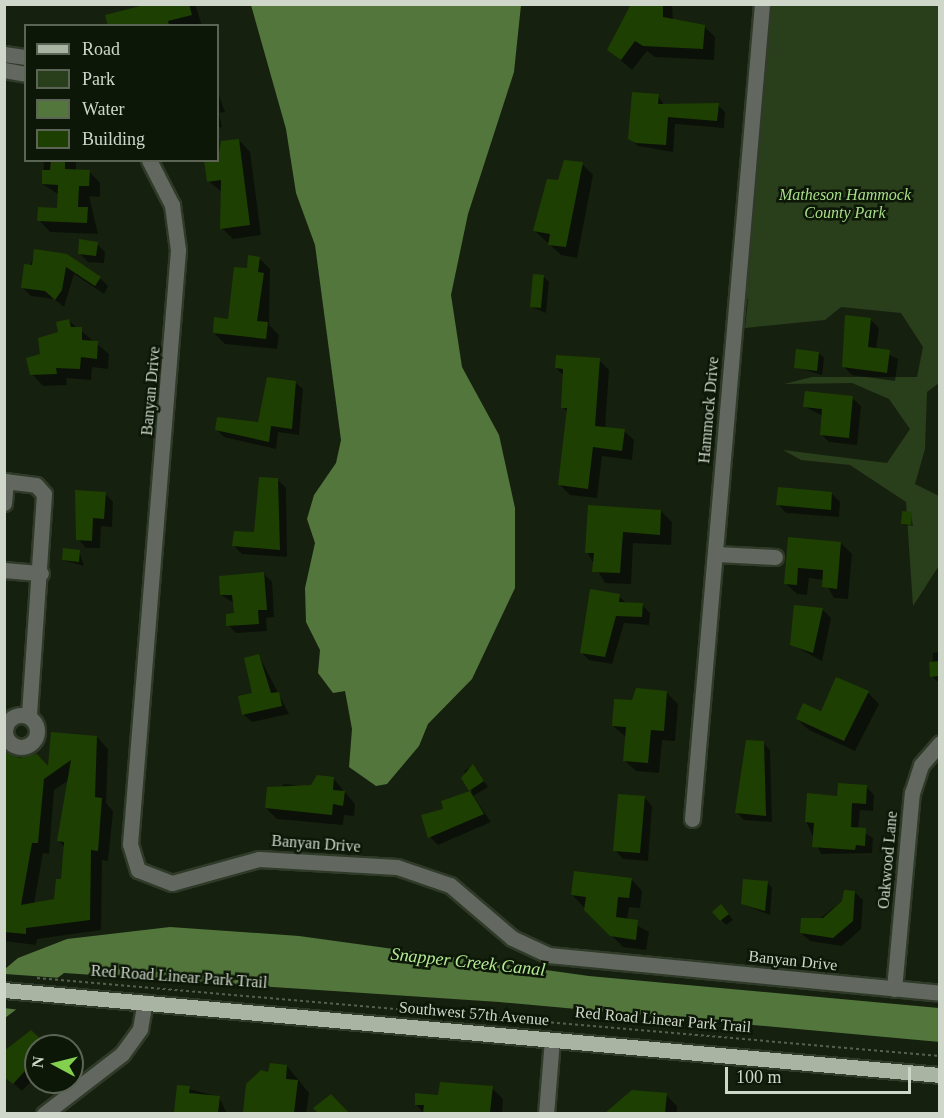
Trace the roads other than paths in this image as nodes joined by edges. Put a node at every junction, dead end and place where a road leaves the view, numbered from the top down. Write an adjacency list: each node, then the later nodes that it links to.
1 (762, 4): 9 (street, Hammock Drive)
2 (4, 54): 3 (street)
3 (24, 57)
4 (4, 70): 5 (street)
5 (24, 74)
6 (150, 162): 17 (street, Banyan Drive)
7 (5, 481): 8 (street); 12 (street)
8 (4, 503)
9 (716, 554): 10 (street); 16 (street, Hammock Drive)
10 (775, 557)
11 (4, 570): 12 (street)
12 (41, 573): 13 (street)
13 (28, 716): 14 (street); 14 (street)
14 (6, 721)
15 (939, 743): 17 (street, Oakwood Lane)
16 (693, 819)
17 (894, 989): 19 (street, Banyan Drive)
18 (4, 990): 20 (main road, Southwest 57th Avenue)
19 (939, 993)
20 (145, 1002): 21 (main road, Southwest 57th Avenue); 23 (street)
21 (552, 1040): 22 (main road, Southwest 57th Avenue); 24 (street)
22 (939, 1075)
23 (44, 1113)
24 (546, 1113)

